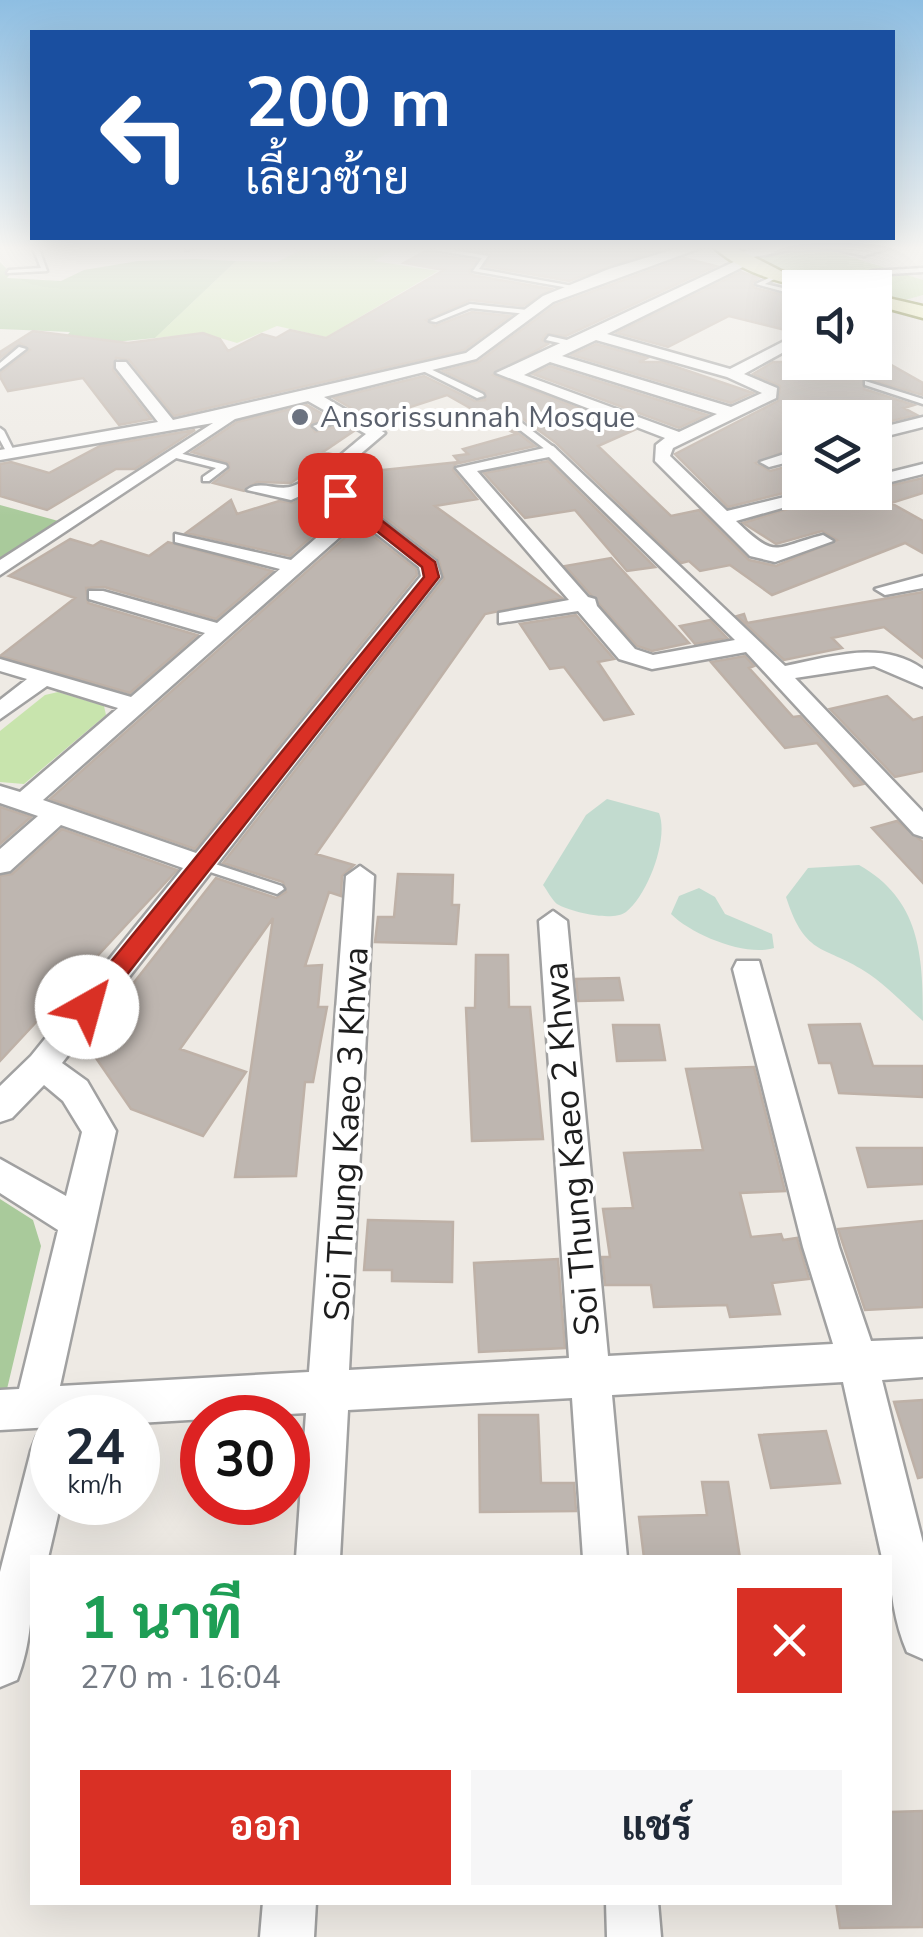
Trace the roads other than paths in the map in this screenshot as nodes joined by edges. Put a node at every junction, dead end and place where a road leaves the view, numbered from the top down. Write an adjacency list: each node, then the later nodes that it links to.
1 (504, 336): 8 (street)
2 (592, 336): 5 (street)
3 (600, 336): 13 (street)
4 (549, 338): 5 (lane)
5 (577, 344): 9 (street)
6 (782, 348): 13 (street)
7 (22, 350): 11 (lane)
8 (471, 356): 12 (street); 14 (street)
9 (554, 358): 14 (street); 20 (street)
10 (121, 365): 24 (street)
11 (0, 367)
12 (424, 368): 16 (lane); 17 (street)
13 (732, 374): 20 (street)
14 (510, 376): 28 (street)
15 (868, 383): 18 (lane)
16 (480, 396)
17 (313, 398): 19 (street); 21 (street)
18 (923, 402)
19 (239, 413): 24 (street); 31 (street)
20 (732, 413): 28 (street)
21 (347, 416): 25 (lane); 37 (street)
22 (510, 418): 29 (lane)
23 (923, 422): 26 (street)
24 (169, 425): 30 (street)
25 (317, 426)
26 (892, 430)
27 (0, 431): 30 (lane)
28 (680, 438): 41 (street)
29 (553, 451): 49 (street); 52 (street)
30 (5, 454)
31 (175, 455): 36 (lane); 45 (street)
32 (782, 459): 33 (street)
33 (769, 462)
34 (923, 469): 35 (street)
35 (892, 477)
36 (206, 478)
37 (319, 480): 38 (street); 40 (street)
38 (256, 490)
39 (782, 504): 41 (street)
40 (361, 509): 44 (street); 63 (street)
41 (719, 519): 43 (street)
42 (182, 538): 44 (street)
43 (823, 541)
44 (296, 567): 51 (street)
45 (0, 569)
46 (920, 585): 47 (street)
47 (885, 589)
48 (96, 595): 51 (street)
49 (588, 603): 50 (street); 52 (street)
50 (507, 618)
51 (222, 631): 57 (street)
52 (751, 644): 54 (street)
53 (4, 665): 55 (street)
54 (781, 674): 56 (street); 61 (street)
55 (44, 677): 57 (street); 58 (street)
56 (923, 680)
57 (136, 706): 59 (street)
58 (0, 712)
59 (12, 798): 60 (street)
60 (58, 814): 62 (street); 63 (street)
61 (923, 828)
62 (0, 864)
63 (200, 864): 65 (lane); 68 (street)
64 (360, 876): 75 (street, Soi Thung Kaeo 3 Khwa)
65 (277, 889)
66 (553, 921): 74 (street, Soi Thung Kaeo 2 Khwa)
67 (748, 969): 73 (street)
68 (42, 1064): 69 (street); 71 (street)
69 (0, 1108)
70 (0, 1174): 71 (street)
71 (78, 1223): 76 (street)
72 (923, 1358): 73 (street)
73 (858, 1361): 74 (street); 81 (street)
74 (589, 1376): 75 (street); 80 (street, Soi Thung Kaeo 2 Khwa)
75 (331, 1391): 77 (street); 79 (street, Soi Thung Kaeo 3 Khwa)
76 (43, 1395)
77 (160, 1402)
78 (34, 1525): 82 (street)
79 (318, 1555)
80 (605, 1555)
81 (923, 1636)
82 (0, 1663)
83 (290, 1905): 85 (street)
84 (632, 1905): 86 (street)
85 (287, 1937)
86 (634, 1937)

